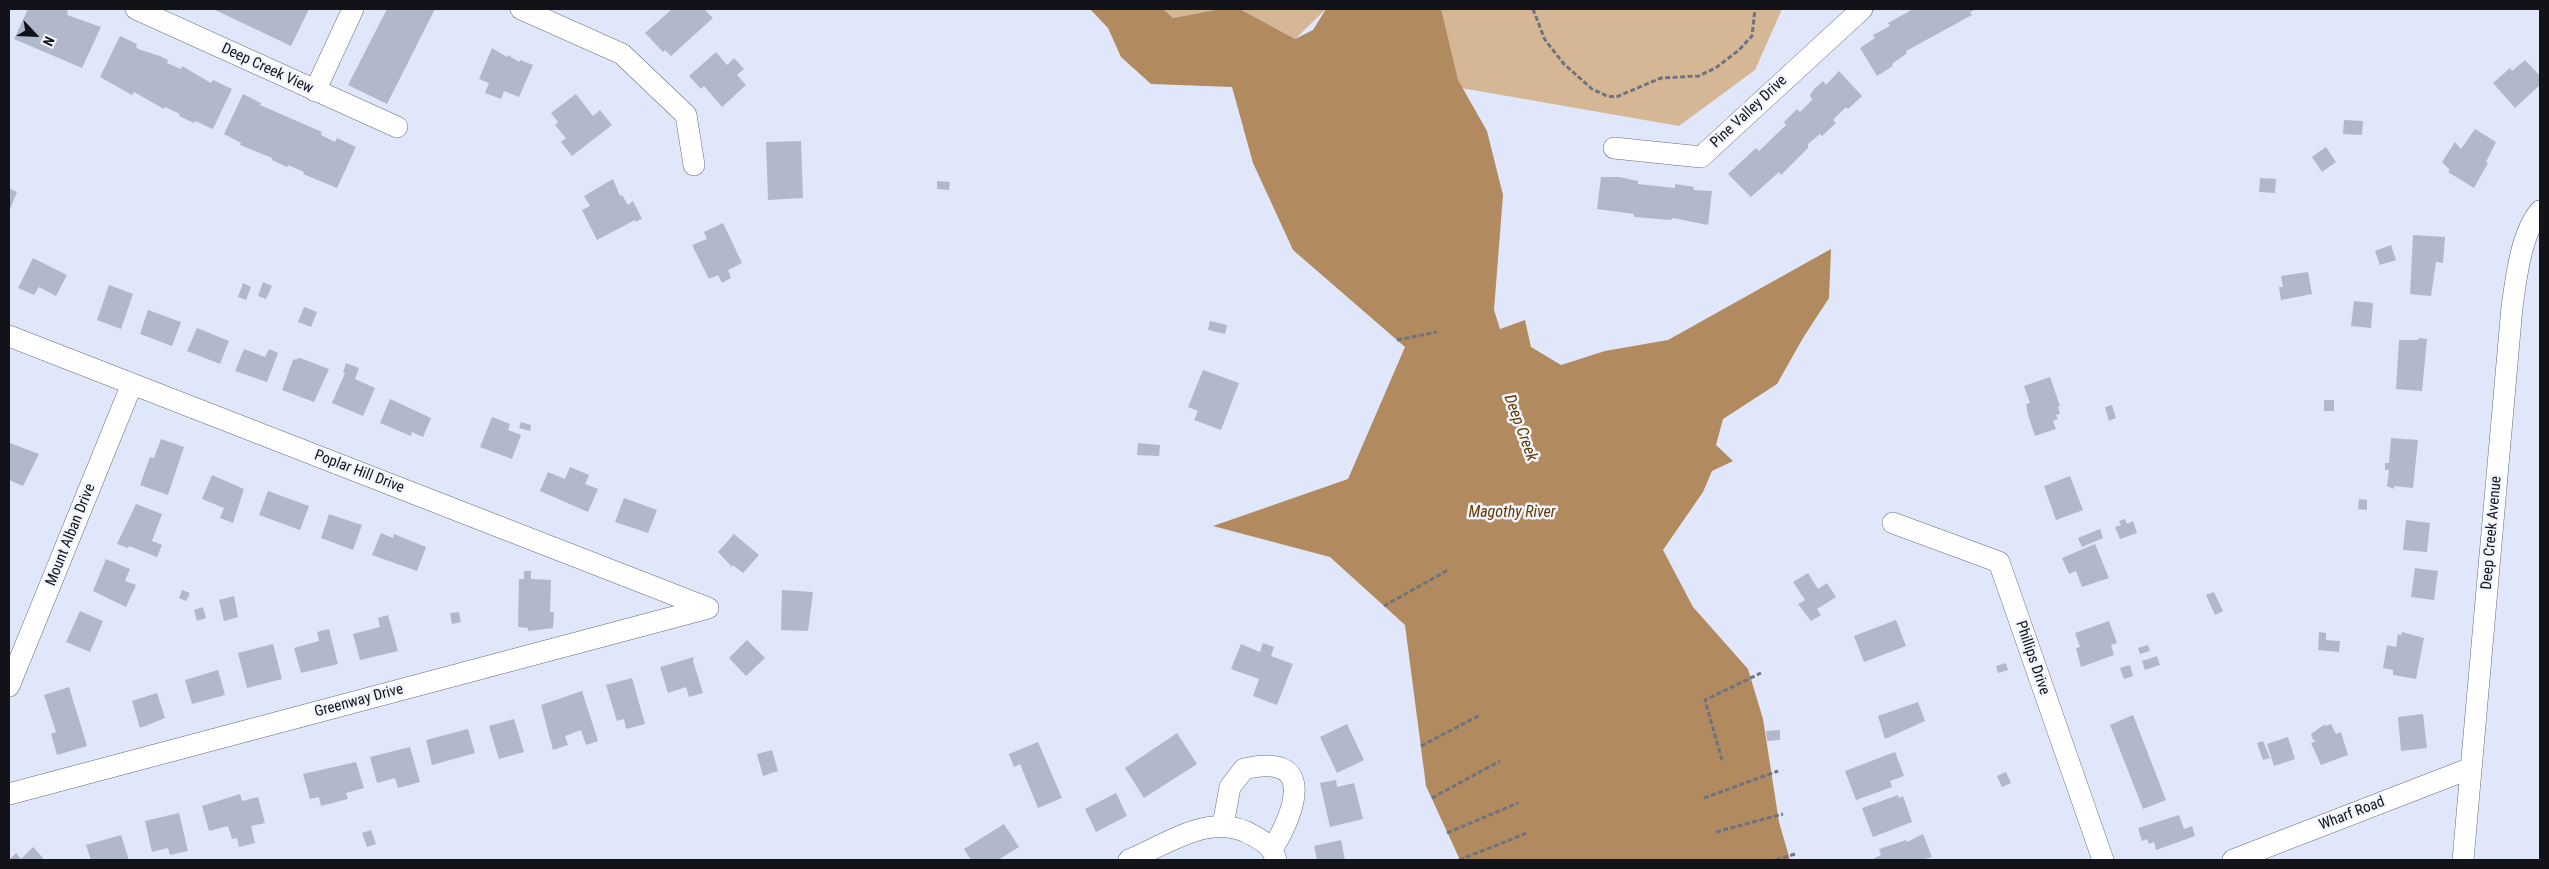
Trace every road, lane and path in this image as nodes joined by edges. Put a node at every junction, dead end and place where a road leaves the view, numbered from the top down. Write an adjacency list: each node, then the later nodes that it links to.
1 (136, 9): 7 (street, Deep Creek View)
2 (353, 9): 7 (street)
3 (521, 9): 10 (street)
4 (1533, 9): 5 (path)
5 (1755, 9)
6 (1862, 9): 9 (street, Pine Valley Drive)
7 (315, 91): 8 (street, Deep Creek View)
8 (397, 128)
9 (1614, 148)
10 (694, 165)
11 (2540, 211): 26 (street, Deep Creek Avenue)
12 (1437, 332): 14 (path)
13 (9, 336): 15 (street, Poplar Hill Drive)
14 (1397, 340)
15 (132, 384): 19 (street, Poplar Hill Drive); 21 (street, Mount Alban Drive)
16 (1893, 523): 42 (street, Phillips Drive)
17 (1448, 570): 18 (path)
18 (1384, 606)
19 (708, 608): 28 (street, Greenway Drive)
20 (1761, 673): 24 (path)
21 (9, 686)
22 (1480, 715): 23 (path)
23 (1421, 746)
24 (1722, 760)
25 (1500, 761): 29 (path)
26 (2471, 768): 43 (street, Wharf Road); 44 (street, Deep Creek Avenue)
27 (1778, 771): 30 (path)
28 (9, 794)
29 (1432, 798)
30 (1704, 798)
31 (1518, 803): 35 (path)
32 (1783, 814): 34 (path)
33 (1223, 825): 37 (street); 37 (street); 39 (street)
34 (1716, 832)
35 (1448, 833)
36 (1527, 833): 40 (path)
37 (1274, 854)
38 (1795, 854): 41 (path)
39 (1129, 860)
40 (1459, 860)
41 (1776, 860)
42 (2103, 860)
43 (2233, 860)
44 (2463, 860)

